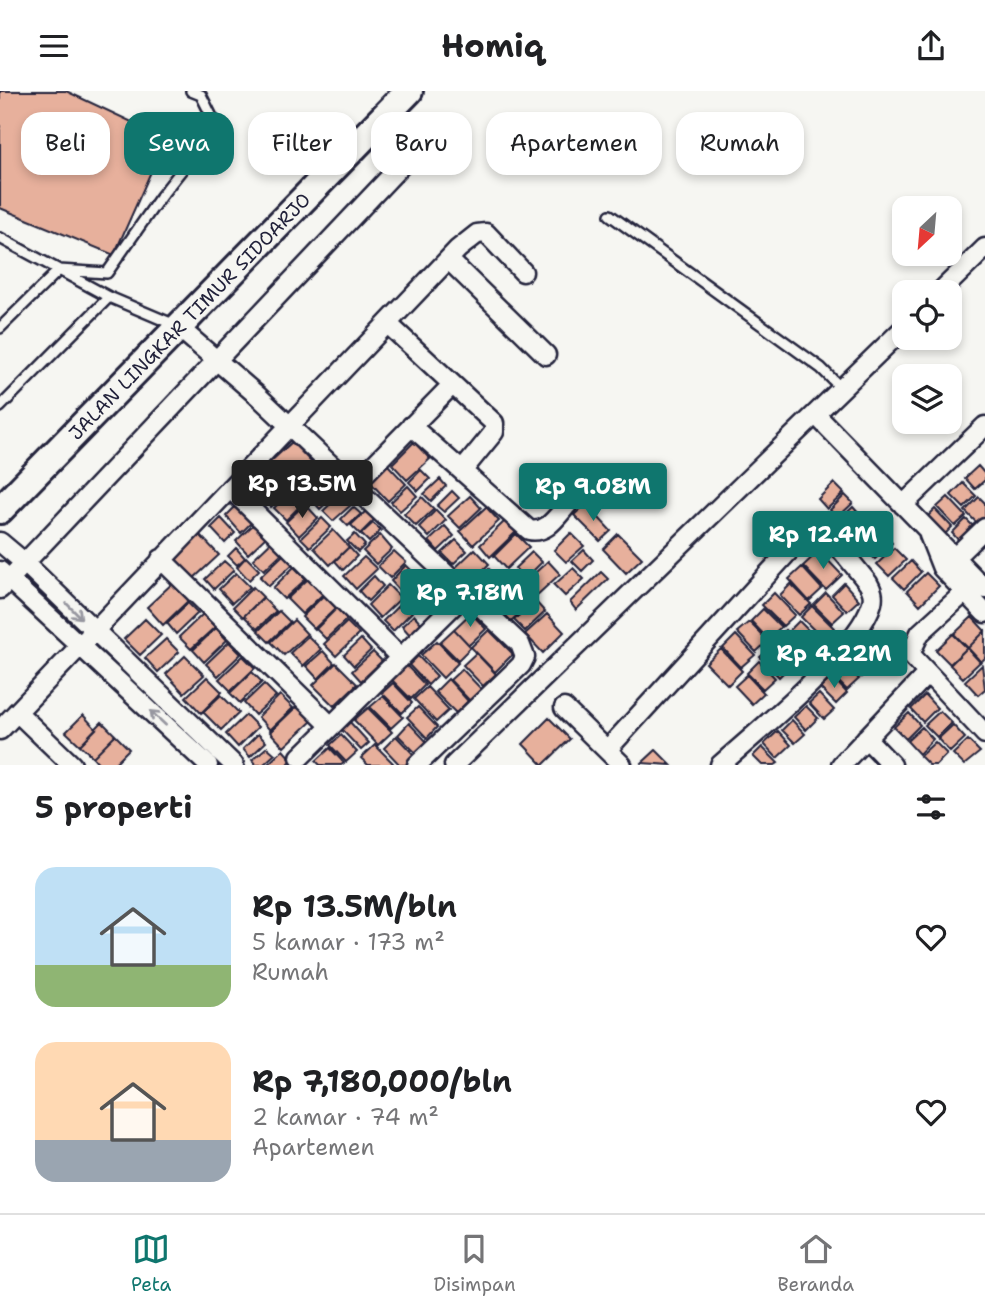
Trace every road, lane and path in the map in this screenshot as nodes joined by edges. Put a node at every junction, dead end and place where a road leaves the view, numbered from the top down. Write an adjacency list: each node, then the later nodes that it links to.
1 (191, 91): 8 (lane)
2 (409, 91): 13 (main road, JALAN LINGKAR TIMUR SIDOARJO)
3 (392, 175): 17 (street)
4 (610, 215): 19 (lane)
5 (0, 238): 8 (lane)
6 (985, 248): 10 (street)
7 (449, 260): 9 (street); 12 (street); 16 (street)
8 (59, 270): 11 (lane); 14 (lane)
9 (523, 272)
10 (952, 280)
11 (109, 297): 13 (lane); 20 (lane)
12 (388, 324): 18 (street); 22 (street)
13 (177, 325): 17 (street); 30 (main road, JALAN LINGKAR TIMUR SIDOARJO)
14 (0, 328)
15 (892, 340): 19 (street)
16 (546, 355)
17 (219, 360): 22 (street); 36 (street)
18 (452, 386): 23 (street); 25 (street)
19 (842, 389): 21 (street)
20 (0, 407)
21 (816, 415): 29 (street); 58 (street)
22 (290, 425): 26 (street); 27 (street)
23 (411, 426): 25 (street); 26 (street)
24 (985, 426): 29 (street)
25 (463, 470): 28 (street)
26 (353, 486): 40 (street)
27 (230, 488): 35 (street); 44 (street)
28 (568, 504)
29 (903, 505): 32 (street)
30 (0, 510)
31 (985, 528): 34 (street)
32 (929, 531): 34 (street); 39 (street)
33 (0, 542): 36 (street)
34 (954, 558): 38 (street)
35 (161, 559): 42 (street); 48 (street)
36 (25, 563): 37 (street); 42 (street, one-way to 42)
37 (3, 580): 43 (street)
38 (985, 589)
39 (965, 591): 41 (street); 45 (street)
40 (465, 594): 44 (street); 57 (street)
41 (985, 613)
42 (95, 632): 43 (street); 53 (street)
43 (80, 646): 47 (street); 53 (street, one-way to 43)
44 (401, 658): 48 (street)
45 (926, 674): 50 (street); 51 (street)
46 (564, 708): 52 (street)
47 (17, 712): 49 (street); 55 (street)
48 (331, 726): 54 (street)
49 (0, 730)
50 (985, 734)
51 (866, 739): 61 (street); 62 (street)
52 (607, 750): 59 (street); 60 (street)
53 (208, 757): 56 (street)
54 (300, 757)
55 (72, 765)
56 (234, 765)
57 (417, 765)
58 (454, 765)
59 (622, 765)
60 (720, 765)
61 (841, 765)
62 (892, 765)

